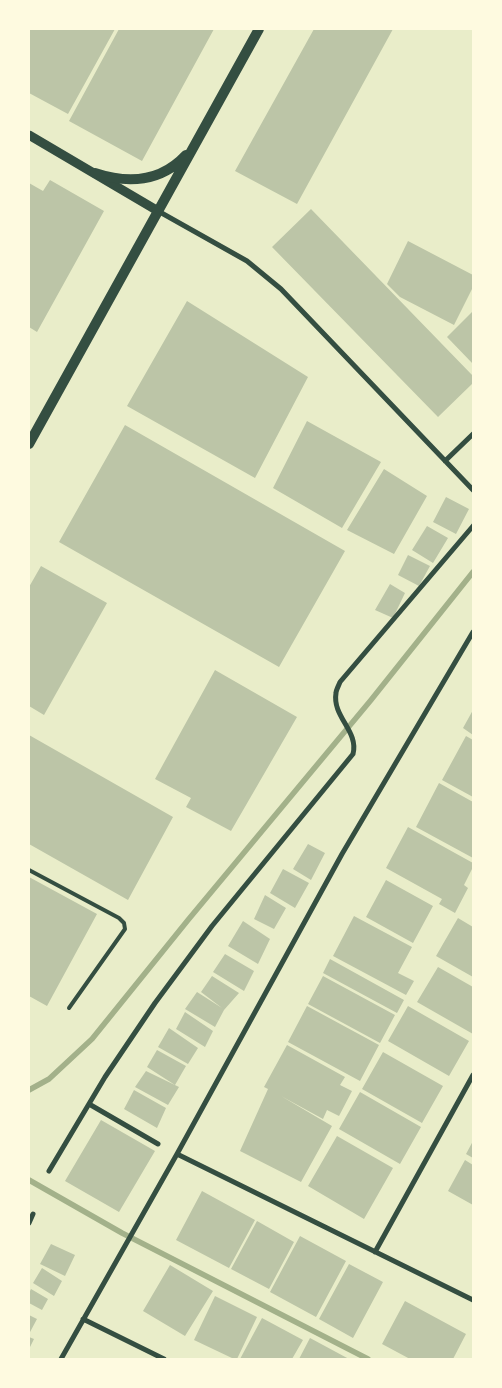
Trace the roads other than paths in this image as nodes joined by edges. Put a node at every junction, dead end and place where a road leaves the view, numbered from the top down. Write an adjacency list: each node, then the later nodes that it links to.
1 (259, 29): 3 (main road)
2 (29, 135): 4 (street)
3 (194, 146): 4 (main road); 5 (main road)
4 (95, 173): 5 (street)
5 (158, 210): 7 (main road); 8 (street)
6 (473, 434): 8 (street)
7 (29, 444)
8 (445, 461): 9 (street)
9 (473, 490)
10 (473, 526): 15 (street)
11 (473, 632): 17 (street)
12 (29, 870): 13 (lane)
13 (69, 1008)
14 (473, 1075): 21 (street)
15 (89, 1104): 16 (street); 18 (street)
16 (158, 1144)
17 (177, 1154): 21 (street); 23 (street)
18 (49, 1171)
19 (33, 1214): 20 (street)
20 (29, 1223)
21 (375, 1252): 22 (street)
22 (473, 1300)
23 (83, 1319): 24 (street); 25 (street)
24 (61, 1359)
25 (164, 1359)

